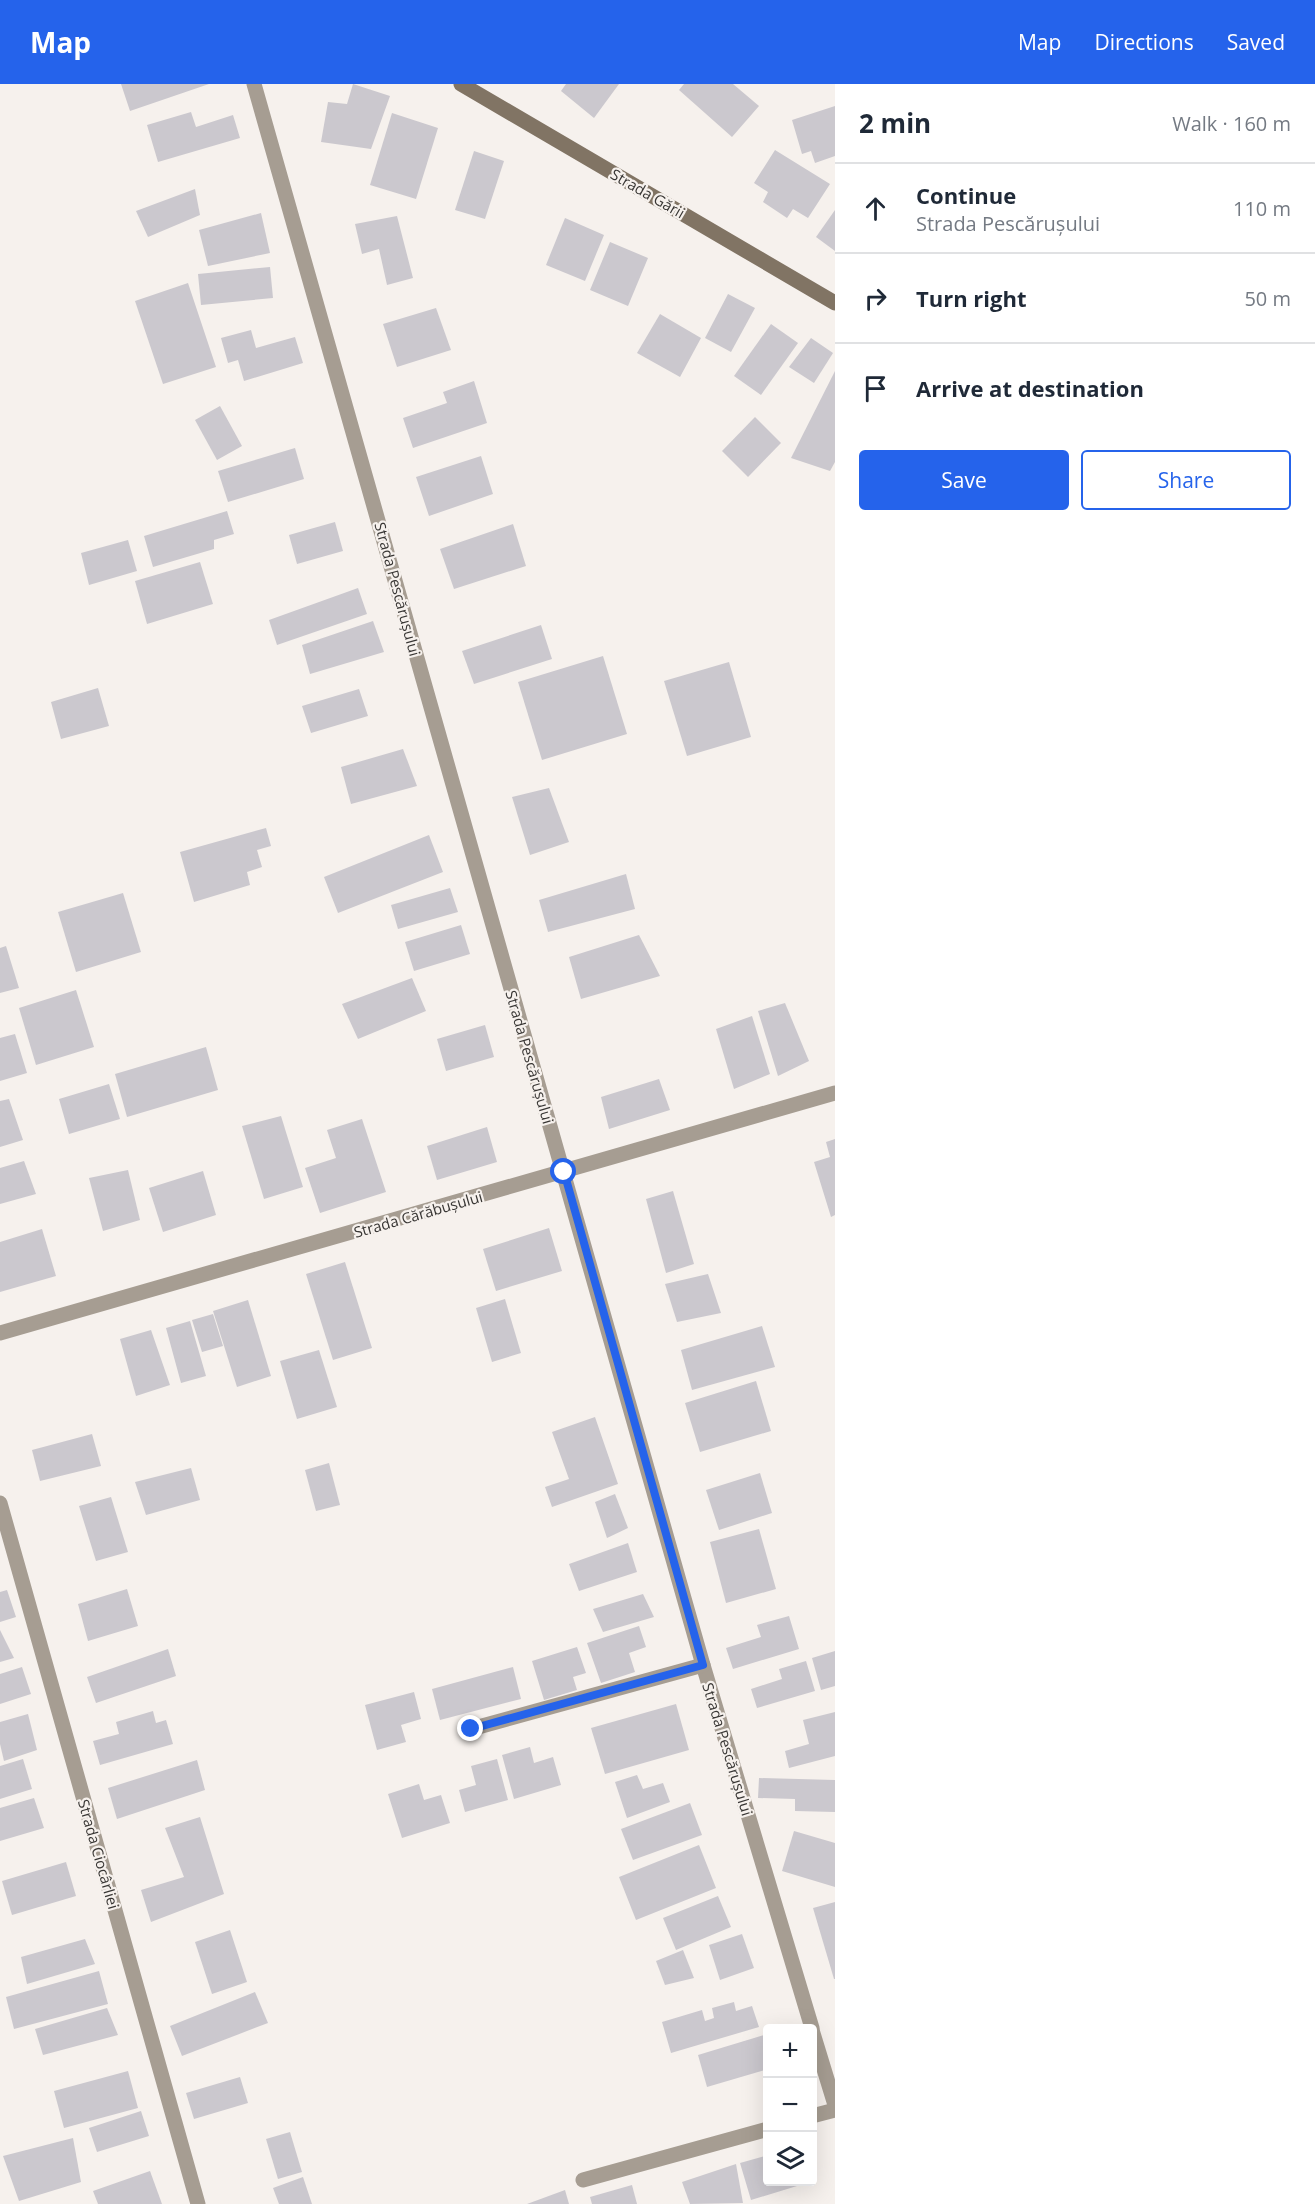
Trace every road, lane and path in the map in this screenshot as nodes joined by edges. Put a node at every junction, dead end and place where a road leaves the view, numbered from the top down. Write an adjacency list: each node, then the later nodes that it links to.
1 (254, 84): 5 (street, Strada Pescărușului)
2 (461, 84): 3 (street, Strada Gării)
3 (835, 303)
4 (835, 1093): 5 (street, Strada Cărăbușului)
5 (564, 1172): 6 (street, Strada Cărăbușului); 8 (street, Strada Pescărușului)
6 (0, 1332)
7 (0, 1503): 17 (street, Strada Ciocârliei)
8 (703, 1665): 9 (street); 10 (street, Strada Pescărușului)
9 (471, 1729)
10 (811, 2024)
11 (817, 2046): 12 (street, Strada Pescărușului)
12 (835, 2105)
13 (835, 2110): 14 (street)
14 (817, 2115)
15 (763, 2129): 16 (street)
16 (583, 2180)
17 (198, 2204)

